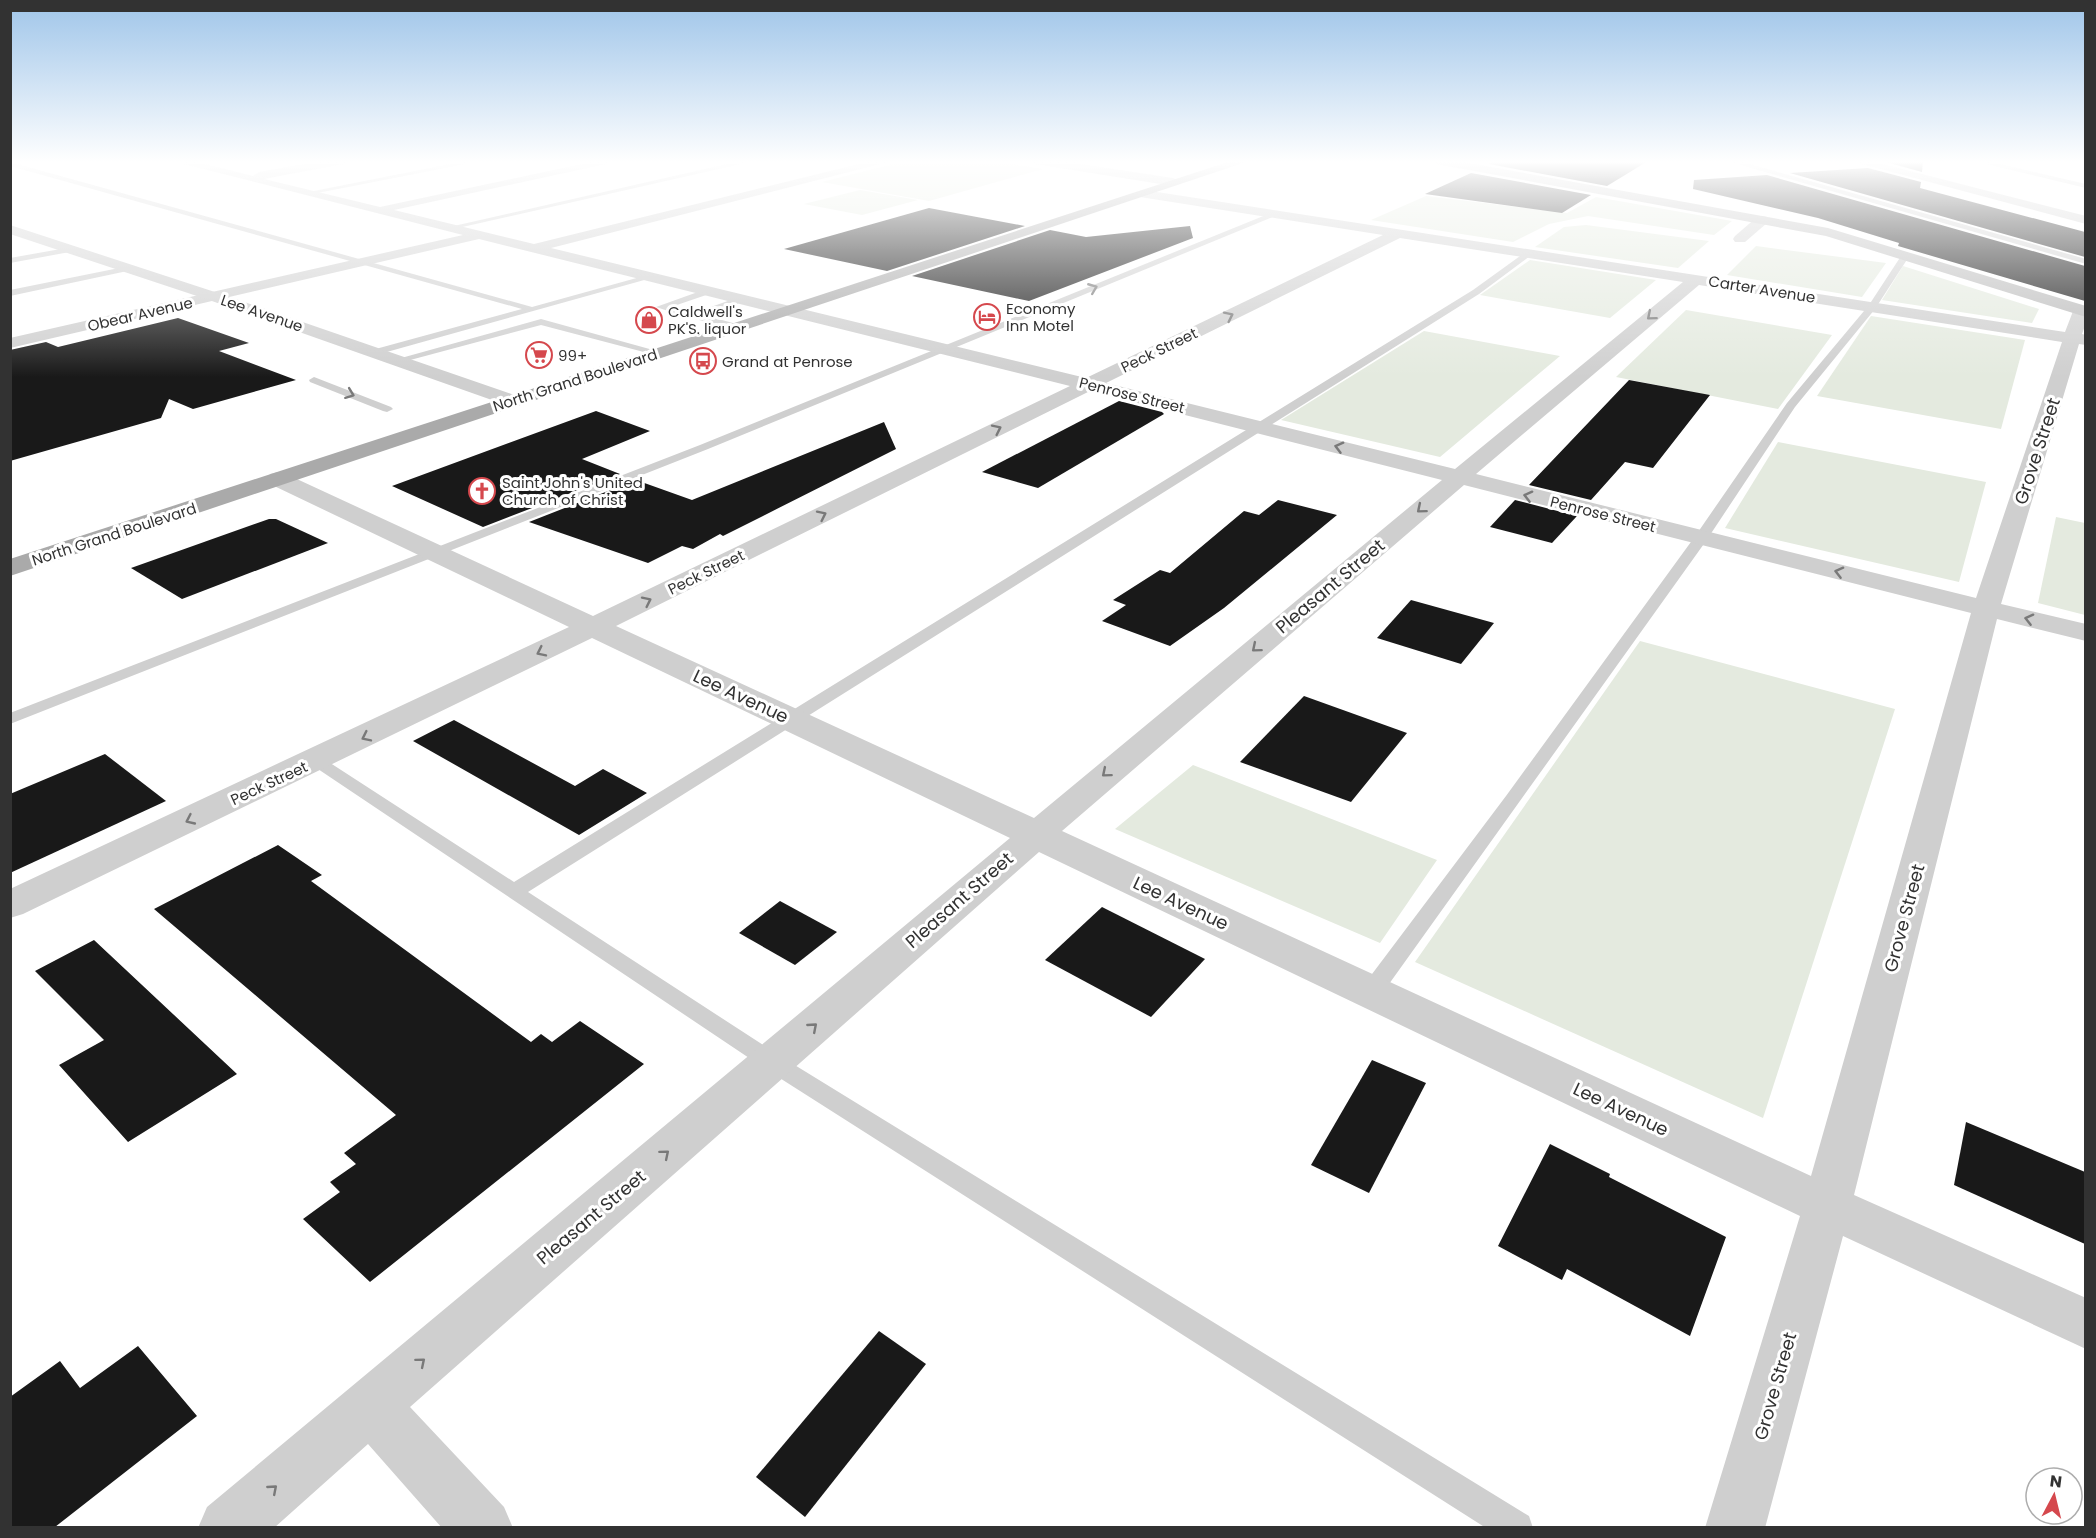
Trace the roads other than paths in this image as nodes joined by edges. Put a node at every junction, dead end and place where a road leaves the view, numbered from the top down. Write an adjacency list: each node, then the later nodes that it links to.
1 (24, 233): 14 (street, Lee Avenue)
2 (252, 233): 19 (lane)
3 (470, 233): 11 (street, Penrose Street)
4 (596, 233): 13 (street)
5 (1026, 233): 29 (main road, North Grand Boulevard)
6 (1229, 233): 34 (lane, one-way to 6)
7 (1399, 233): 15 (street, Carter Avenue); 39 (street, Peck Street, one-way to 7)
8 (1747, 233): 12 (street)
9 (1831, 233): 16 (main road)
10 (1981, 233): 18 (lane)
11 (480, 235): 13 (street, Penrose Street); 19 (street, Obear Avenue)
12 (1740, 239)
13 (533, 248): 21 (street, Penrose Street)
14 (72, 249): 17 (lane); 20 (street, Lee Avenue)
15 (1530, 253): 22 (street, Carter Avenue); 42 (lane)
16 (1906, 255): 27 (lane); 31 (main road)
17 (10, 261)
18 (2085, 262)
19 (359, 263): 25 (street, Obear Avenue); 28 (lane)
20 (129, 268): 24 (lane); 25 (street, Lee Avenue)
21 (651, 277): 23 (street, Penrose Street); 28 (lane)
22 (1696, 279): 27 (street, Carter Avenue); 43 (street, Pleasant Street, one-way to 43)
23 (710, 291): 26 (street, Penrose Street); 30 (lane)
24 (10, 293)
25 (214, 297): 33 (street, Obear Avenue); 35 (street, Lee Avenue)
26 (742, 299): 29 (street, Penrose Street); 30 (lane)
27 (1872, 307): 31 (street, Carter Avenue); 45 (lane)
28 (530, 309): 35 (lane)
29 (788, 311): 32 (main road, North Grand Boulevard); 34 (street, Penrose Street)
30 (693, 316): 32 (lane)
31 (2081, 325): 48 (street, Grove Street)
32 (737, 327): 36 (main road, North Grand Boulevard)
33 (10, 344)
34 (942, 349): 39 (street, Penrose Street); 46 (lane)
35 (376, 352): 37 (street, Lee Avenue)
36 (659, 353): 37 (lane); 40 (main road, North Grand Boulevard)
37 (399, 360): 40 (street, Lee Avenue)
38 (314, 380): 41 (lane, one-way to 41)
39 (1089, 385): 42 (street, Penrose Street); 49 (street, Peck Street, one-way to 39)
40 (513, 401): 44 (main road, North Grand Boulevard)
41 (387, 409)
42 (1259, 427): 43 (street, Penrose Street, one-way to 42); 52 (lane)
43 (1458, 478): 45 (street, Penrose Street, one-way to 43); 54 (street, Pleasant Street, one-way to 54)
44 (278, 479): 46 (street, Lee Avenue); 47 (main road, North Grand Boulevard)
45 (1701, 538): 48 (street, Penrose Street, one-way to 45); 57 (lane)
46 (437, 553): 49 (street, Lee Avenue); 51 (lane)
47 (10, 568)
48 (1986, 609): 50 (street, Penrose Street, one-way to 48); 59 (street, Grove Street)
49 (594, 626): 52 (street, Lee Avenue); 53 (street, Peck Street, one-way to 53)
50 (2085, 633)
51 (10, 719)
52 (790, 719): 54 (street, Lee Avenue); 55 (lane)
53 (315, 761): 55 (lane); 56 (street, Peck Street, one-way to 56)
54 (1035, 834): 57 (street, Lee Avenue); 58 (street, Pleasant Street, one-way to 54)
55 (513, 892): 58 (lane)
56 (10, 904)
57 (1371, 992): 59 (street, Lee Avenue)
58 (772, 1062): 61 (street, Pleasant Street, one-way to 58); 64 (lane)
59 (1827, 1206): 60 (street, Lee Avenue); 65 (street, Grove Street)
60 (2085, 1324)
61 (370, 1405): 62 (street, Pleasant Street, one-way to 61); 63 (street)
62 (228, 1527)
63 (483, 1527)
64 (1517, 1527)
65 (1735, 1527)

